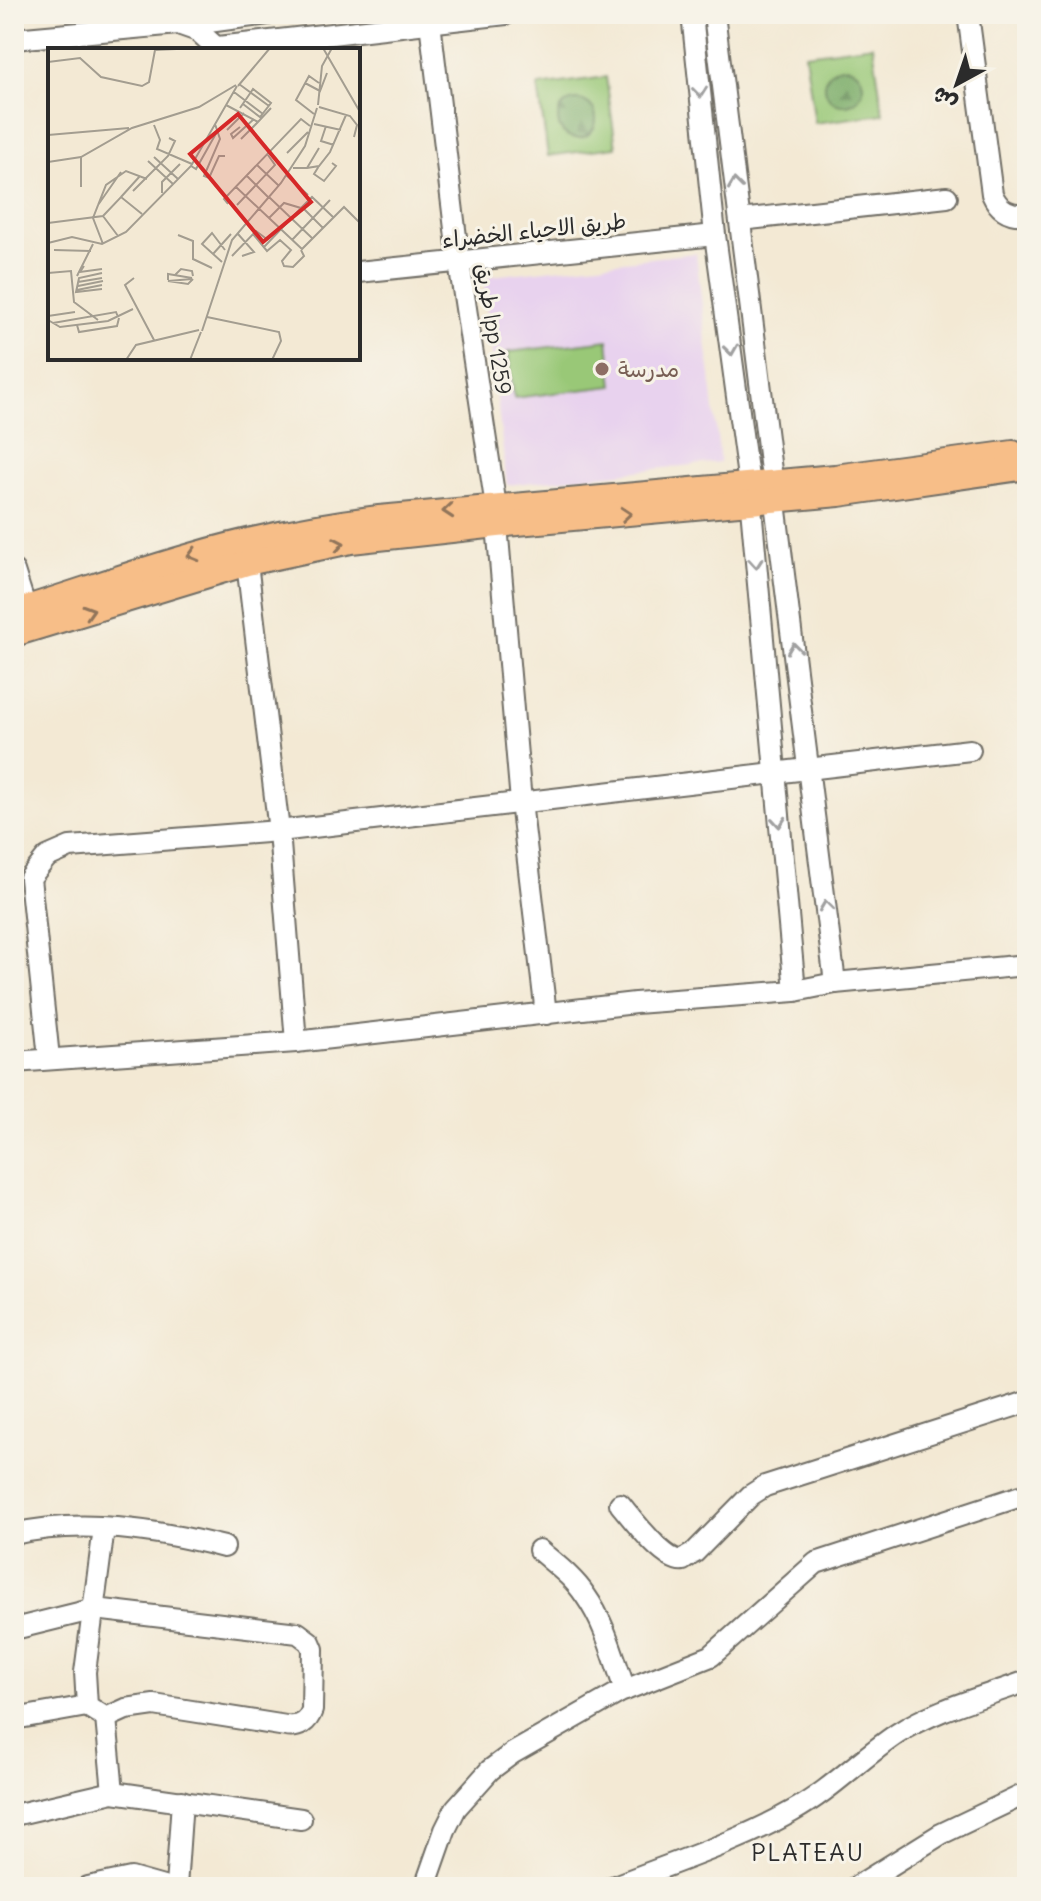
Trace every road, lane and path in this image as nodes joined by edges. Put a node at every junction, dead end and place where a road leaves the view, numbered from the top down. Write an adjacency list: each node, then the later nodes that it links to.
1 (268, 14): 7 (street)
2 (506, 14): 6 (street)
3 (692, 14): 14 (street, one-way to 14)
4 (714, 14): 13 (street, one-way to 4)
5 (968, 14): 12 (street)
6 (429, 18): 10 (street); 15 (street, طريق lpp 1259)
7 (180, 21): 8 (street); 9 (street)
8 (14, 39)
9 (217, 48)
10 (225, 48)
11 (947, 197): 13 (street)
12 (1027, 214)
13 (740, 220): 19 (street)
14 (715, 235): 15 (street, طريق الاحياء الخضراء); 20 (street, one-way to 20)
15 (459, 262): 16 (street, طريق الاحياء الخضراء); 21 (street, طريق lpp 1259)
16 (360, 272)
17 (1027, 451): 19 (main road)
18 (1027, 467): 19 (main road)
19 (774, 492): 20 (main road); 27 (street, one-way to 19)
20 (750, 494): 21 (main road); 28 (street, one-way to 28)
21 (497, 516): 22 (main road, one-way to 21); 24 (main road, one-way to 24); 29 (street, طريق lpp 1259)
22 (247, 563): 25 (main road, one-way to 22); 30 (street)
23 (14, 571): 24 (street)
24 (20, 611)
25 (14, 634)
26 (970, 750): 27 (street)
27 (808, 767): 28 (street); 32 (street, one-way to 27)
28 (775, 771): 29 (street); 33 (street, one-way to 33)
29 (521, 802): 30 (street); 34 (street, طريق lpp 1259)
30 (279, 831): 35 (street); 36 (street)
31 (1027, 965): 32 (street)
32 (835, 983): 33 (street)
33 (795, 991): 34 (street)
34 (546, 1014): 35 (street)
35 (296, 1042): 36 (street)
36 (49, 1058): 37 (street)
37 (14, 1062)
38 (1027, 1402): 40 (street)
39 (1027, 1494): 48 (street)
40 (620, 1504)
41 (104, 1528): 42 (street); 43 (street); 45 (street)
42 (14, 1534)
43 (224, 1547)
44 (539, 1550): 48 (street)
45 (95, 1609): 46 (street); 49 (street); 50 (street)
46 (14, 1629)
47 (1027, 1681): 62 (street)
48 (625, 1690): 61 (street)
49 (87, 1706): 50 (street); 51 (street)
50 (106, 1718): 52 (street)
51 (14, 1719)
52 (113, 1792): 54 (street); 55 (street)
53 (1027, 1793): 57 (street)
54 (182, 1801): 56 (street); 60 (street)
55 (14, 1815)
56 (301, 1819)
57 (871, 1884)
58 (88, 1887): 59 (street)
59 (163, 1887)
60 (176, 1887)
61 (425, 1887)
62 (612, 1887)

